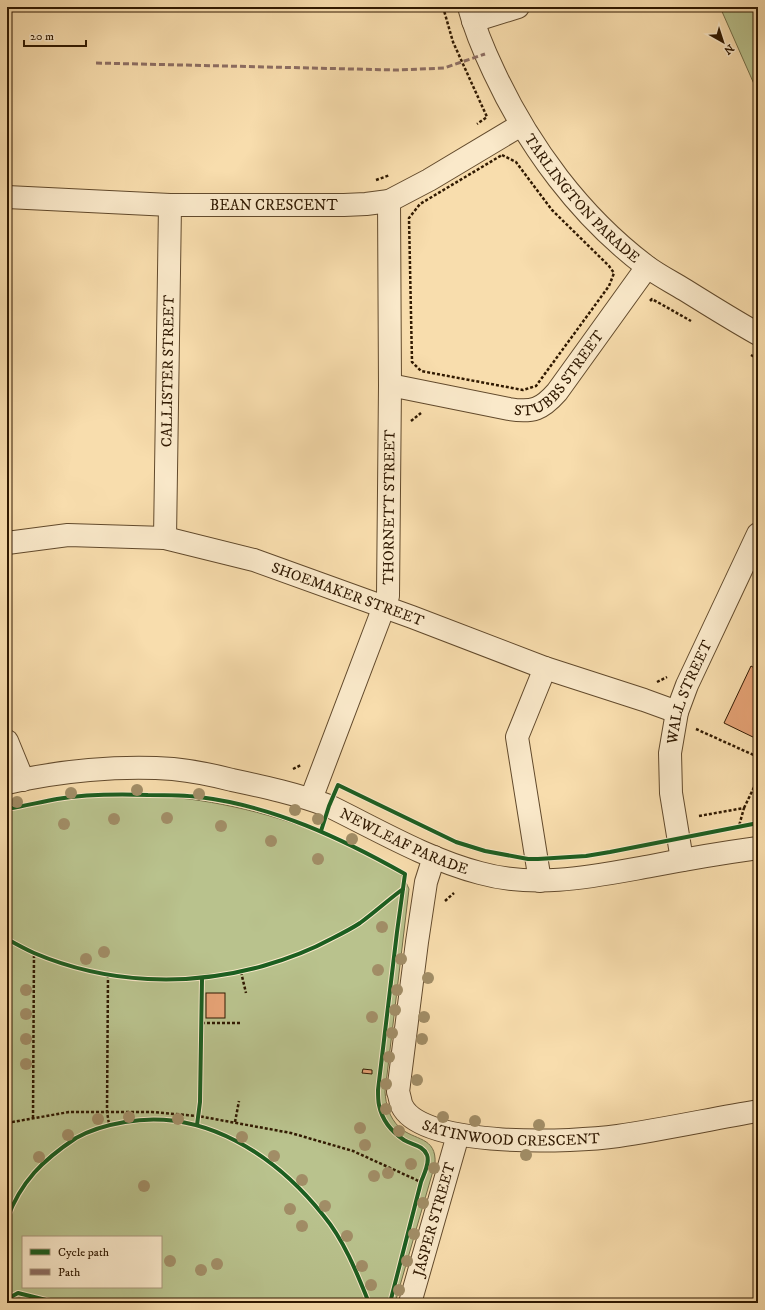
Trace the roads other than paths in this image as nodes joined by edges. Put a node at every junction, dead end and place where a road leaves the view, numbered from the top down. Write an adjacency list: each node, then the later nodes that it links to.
1 (518, 7): 2 (street)
2 (471, 14): 3 (street, TARLINGTON PARADE)
3 (521, 125): 5 (street, BEAN CRESCENT); 7 (street, TARLINGTON PARADE)
4 (7, 197): 6 (street, BEAN CRESCENT)
5 (389, 201): 6 (street, BEAN CRESCENT); 9 (street, THORNETT STREET)
6 (170, 205): 11 (street, CALLISTER STREET)
7 (647, 267): 8 (street, TARLINGTON PARADE); 9 (street, STUBBS STREET)
8 (758, 334)
9 (390, 385): 13 (street, THORNETT STREET)
10 (758, 534): 15 (street, WALL STREET)
11 (165, 538): 12 (street, SHOEMAKER STREET); 13 (street, SHOEMAKER STREET)
12 (7, 543)
13 (384, 607): 14 (street, SHOEMAKER STREET); 18 (street, THORNETT STREET)
14 (545, 668): 15 (street, SHOEMAKER STREET); 22 (street)
15 (676, 712): 21 (street, WALL STREET)
16 (7, 741): 17 (street)
17 (15, 782): 18 (street, NEWLEAF PARADE)
18 (311, 799): 20 (street, NEWLEAF PARADE)
19 (758, 848): 21 (street, NEWLEAF PARADE)
20 (434, 857): 22 (street, NEWLEAF PARADE); 24 (street, SATINWOOD CRESCENT)
21 (682, 860): 22 (street, NEWLEAF PARADE)
22 (540, 881)
23 (758, 1111): 24 (street, SATINWOOD CRESCENT)
24 (458, 1135): 25 (street, JASPER STREET)
25 (410, 1303)

